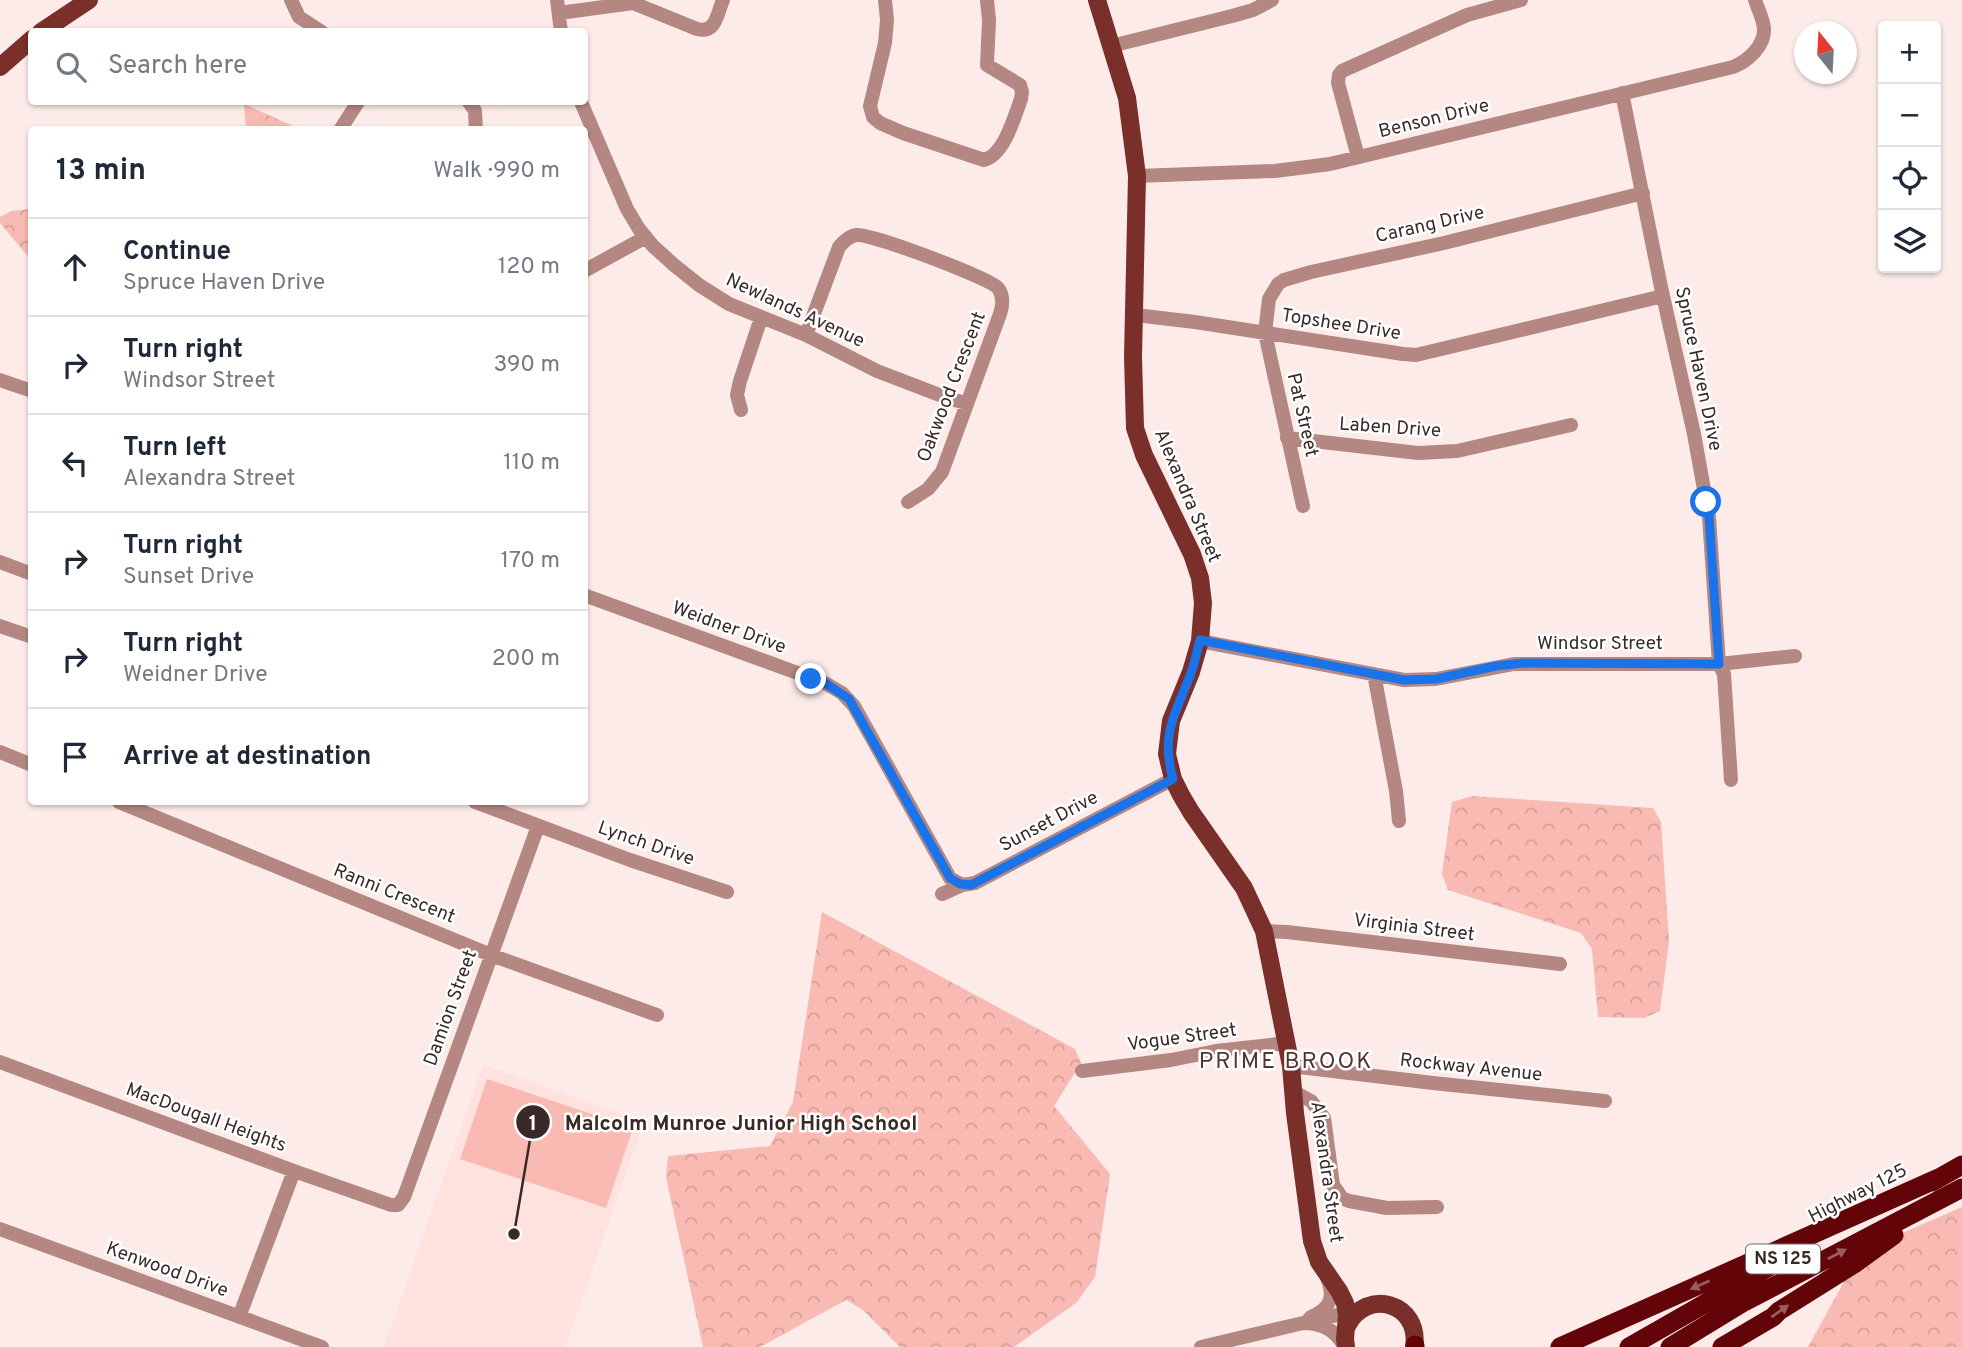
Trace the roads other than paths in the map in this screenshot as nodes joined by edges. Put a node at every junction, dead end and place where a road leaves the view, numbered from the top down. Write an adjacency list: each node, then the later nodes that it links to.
1 (89, 0): 11 (main road)
2 (290, 0): 12 (street)
3 (723, 0): 10 (street)
4 (885, 0): 5 (street)
5 (987, 0)
6 (1097, 0): 15 (main road, Alexandra Street)
7 (1272, 0): 15 (street)
8 (1521, 0): 23 (street)
9 (1755, 0): 17 (street, Benson Drive)
10 (558, 6): 13 (street)
11 (47, 28)
12 (316, 28)
13 (561, 28)
14 (28, 42): 16 (main road)
15 (1111, 46): 24 (main road, Alexandra Street)
16 (0, 67)
17 (1622, 93): 23 (street, Benson Drive); 25 (street, Spruce Haven Drive)
18 (356, 105): 21 (street)
19 (471, 105): 22 (street)
20 (582, 105): 26 (street, Newlands Avenue)
21 (343, 126)
22 (476, 126)
23 (1358, 157): 24 (street, Benson Drive)
24 (1137, 176): 29 (main road, Alexandra Street)
25 (1643, 193): 28 (street, Spruce Haven Drive); 31 (street, Carang Drive)
26 (646, 237): 27 (street); 30 (street, Newlands Avenue)
27 (588, 269)
28 (1663, 296): 31 (street, Topshee Drive); 48 (street, Spruce Haven Drive)
29 (1135, 315): 31 (street, Topshee Drive); 46 (main road, Alexandra Street)
30 (761, 318): 32 (street, Newlands Avenue); 36 (street)
31 (1265, 333): 38 (street, Pat Street)
32 (806, 335): 35 (street, Newlands Avenue); 35 (street, Oakwood Crescent)
33 (0, 380): 34 (street)
34 (28, 390)
35 (967, 404): 39 (street, Oakwood Crescent)
36 (741, 410)
37 (1570, 425): 38 (street, Laben Drive)
38 (1287, 438): 40 (street, Pat Street)
39 (908, 502)
40 (1303, 506)
41 (0, 562): 42 (street)
42 (28, 572)
43 (588, 596): 58 (street, Weidner Drive)
44 (0, 626): 45 (street)
45 (28, 636)
46 (1200, 640): 49 (street, Windsor Street); 52 (main road, Alexandra Street)
47 (1795, 656): 48 (street, Windsor Street)
48 (1719, 664): 49 (street, Windsor Street); 53 (street, Spruce Haven Drive)
49 (1374, 674): 56 (street)
50 (0, 752): 51 (street)
51 (28, 763)
52 (1173, 779): 58 (street, Sunset Drive); 61 (main road, Alexandra Street)
53 (1731, 780)
54 (126, 805): 62 (street, Ranni Crescent)
55 (483, 805): 57 (street, Lynch Drive)
56 (1399, 821)
57 (538, 826): 59 (street, Lynch Drive); 62 (street, Damion Street)
58 (962, 885): 60 (street, Sunset Drive)
59 (727, 892)
60 (942, 894)
61 (1264, 931): 63 (street, Virginia Street); 65 (main road, Alexandra Street)
62 (491, 955): 64 (street, Ranni Crescent); 74 (street, Damion Street)
63 (1560, 964)
64 (657, 1015)
65 (1287, 1043): 67 (main road, Alexandra Street); 68 (street, Vogue Street)
66 (0, 1062): 72 (street, MacDougall Heights)
67 (1291, 1066): 69 (main road, Alexandra Street); 70 (street, Rockway Avenue)
68 (1082, 1071)
69 (1293, 1091): 75 (street); 77 (main road, Alexandra Street)
70 (1605, 1101)
71 (1962, 1165): 73 (highway, Highway 125 / NS 125)
72 (294, 1171): 74 (street, MacDougall Heights); 79 (street)
73 (1951, 1186): 86 (highway, one-way to 86); 87 (highway, Highway 125 / NS 125); 88 (highway, Highway 125 / NS 125, one-way to 73); 89 (highway, one-way to 73)
74 (400, 1204)
75 (1437, 1207)
76 (0, 1229): 79 (street, Kenwood Drive)
77 (1323, 1269): 78 (main road, Alexandra Street); 80 (main road, Alexandra Street); 81 (street)
78 (1387, 1304): 80 (main road); 82 (main road)
79 (239, 1317): 83 (street, Kenwood Drive)
80 (1351, 1318): 81 (street); 85 (main road)
81 (1301, 1322): 84 (street); 85 (street)
82 (1415, 1346)
83 (322, 1347)
84 (1201, 1347)
85 (1346, 1347)
86 (1560, 1347)
87 (1629, 1347)
88 (1671, 1347)
89 (1722, 1347)

